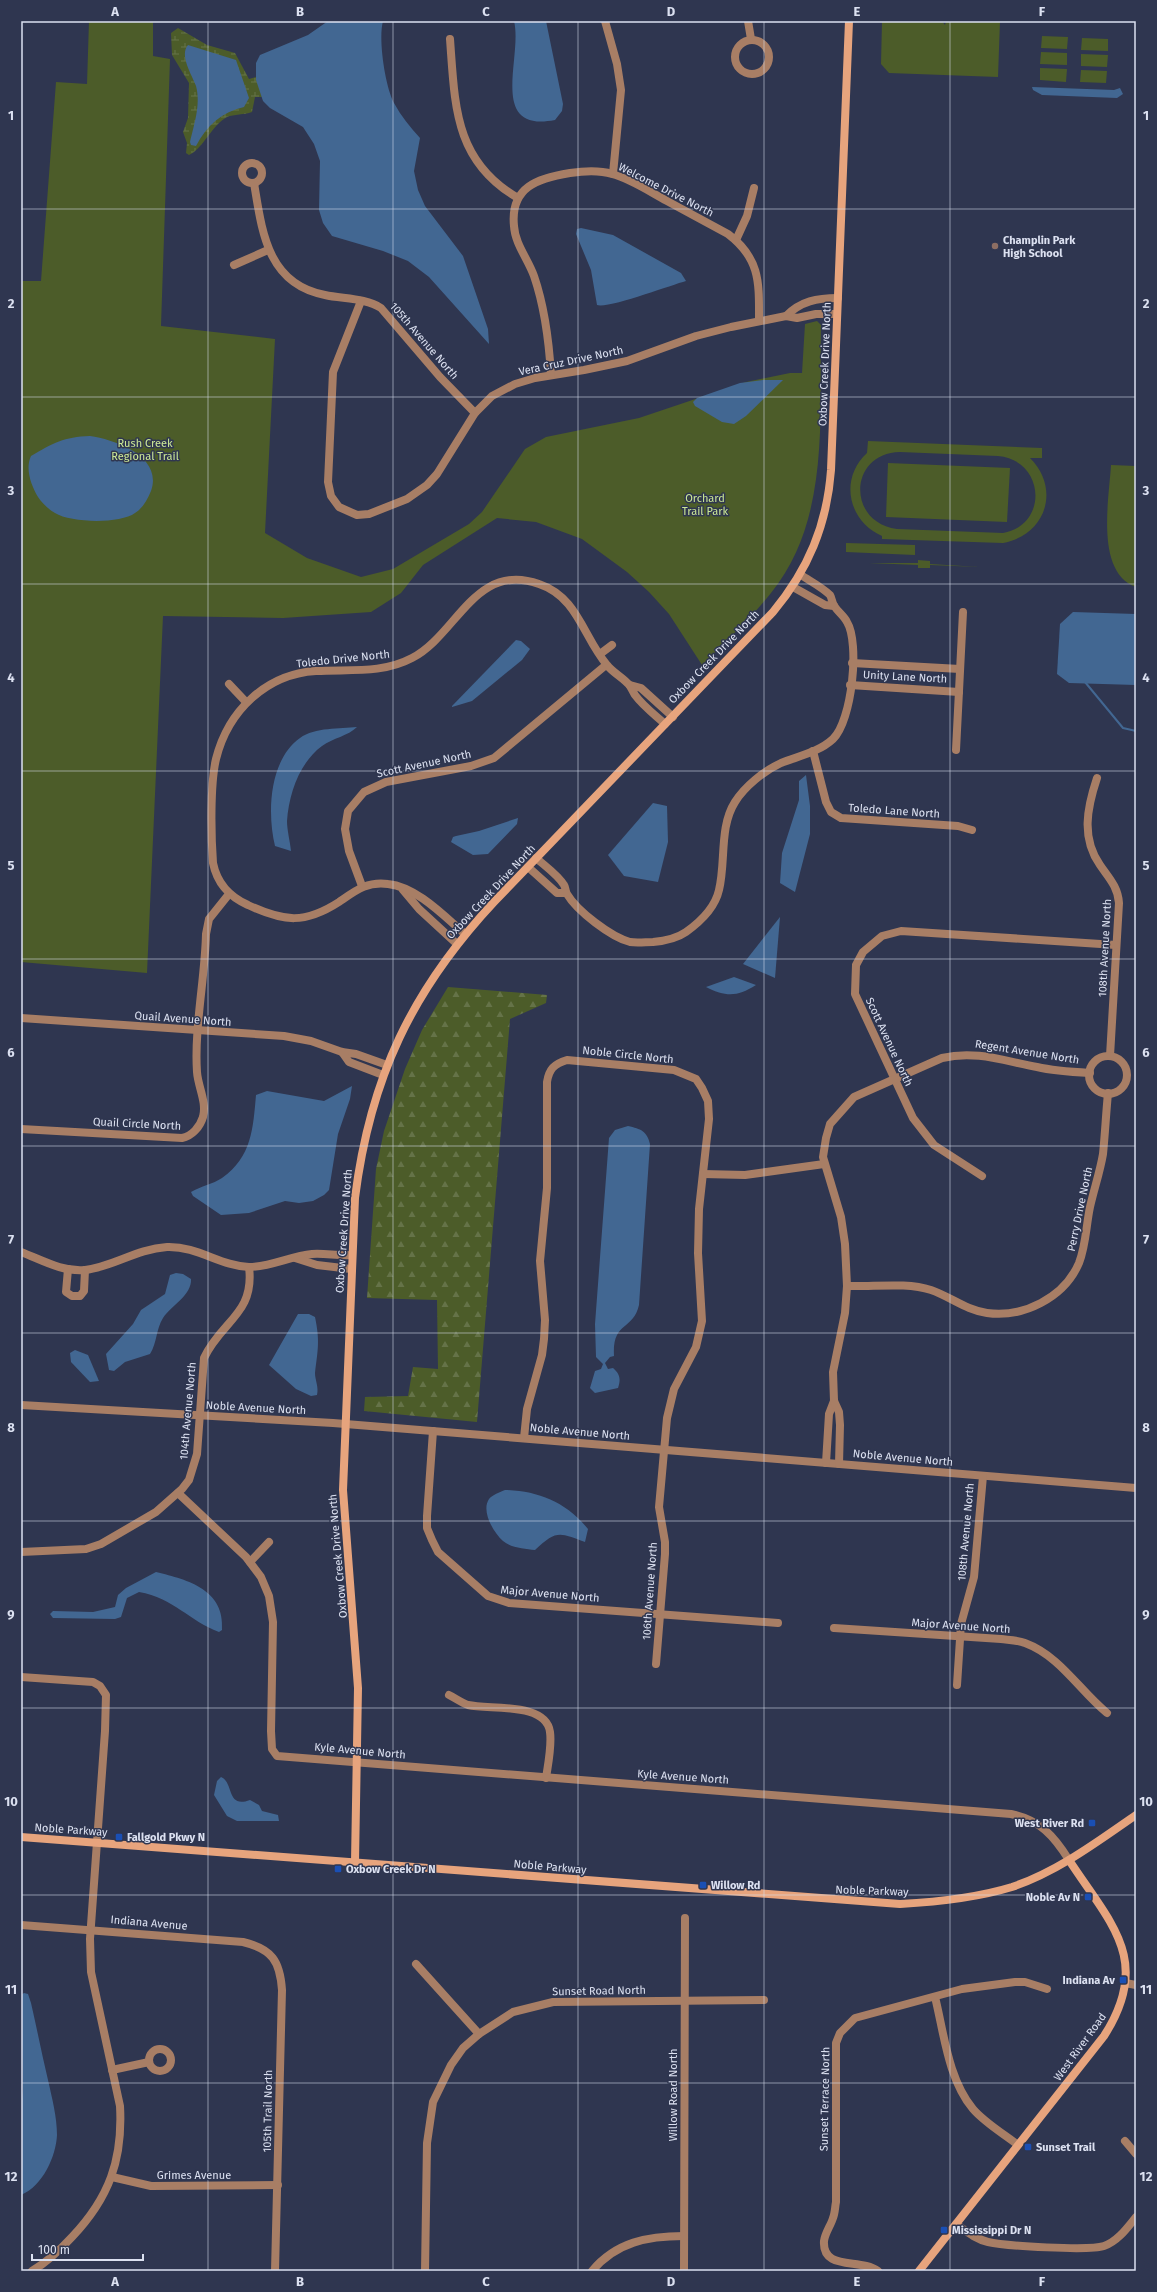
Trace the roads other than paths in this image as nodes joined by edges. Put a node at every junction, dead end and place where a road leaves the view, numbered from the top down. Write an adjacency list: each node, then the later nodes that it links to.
1 (605, 21): 6 (street)
2 (748, 21): 5 (street)
3 (849, 21): 13 (street, Oxbow Creek Drive North)
4 (450, 39): 9 (street)
5 (751, 39): 5 (street)
6 (612, 174): 9 (street, Welcome Drive North); 10 (street, Welcome Drive North)
7 (254, 183): 11 (street, 105th Avenue North)
8 (754, 188): 10 (street)
9 (518, 198): 18 (street)
10 (736, 240): 17 (street, Welcome Drive North)
11 (268, 250): 12 (street); 14 (street, 105th Avenue North)
12 (234, 266)
13 (838, 298): 15 (street, Oxbow Creek Drive North); 16 (street, Vera Cruz Drive North)
14 (361, 301): 19 (street, 105th Avenue North); 19 (street, Vera Cruz Drive North)
15 (837, 314): 16 (street, Vera Cruz Drive North); 20 (street, Oxbow Creek Drive North)
16 (786, 316): 17 (street, Vera Cruz Drive North)
17 (759, 321): 18 (street, Vera Cruz Drive North)
18 (551, 375): 19 (street, Vera Cruz Drive North)
19 (475, 413)
20 (801, 575): 21 (street, Oxbow Creek Drive North); 22 (street)
21 (794, 587): 22 (street); 34 (street, Oxbow Creek Drive North)
22 (834, 606): 26 (street)
23 (963, 612): 28 (street, Unity Lane North)
24 (612, 645): 25 (street)
25 (600, 654): 27 (street, Toledo Drive North); 33 (street, Toledo Drive North)
26 (852, 663): 28 (street, Unity Lane North); 31 (street)
27 (606, 665): 30 (street, Toledo Drive North); 42 (street, Scott Avenue North)
28 (960, 669): 32 (street, Unity Lane North)
29 (229, 684): 33 (street)
30 (630, 685): 34 (street); 35 (street)
31 (850, 685): 32 (street, Unity Lane North); 37 (street)
32 (959, 692): 36 (street, Unity Lane North)
33 (246, 702): 45 (street, Toledo Drive North)
34 (673, 717): 35 (street, Oxbow Creek Drive North)
35 (665, 724): 40 (street, Oxbow Creek Drive North)
36 (956, 750)
37 (813, 751): 39 (street, Toledo Lane North); 44 (street)
38 (1097, 778): 48 (street, 108th Avenue North)
39 (972, 830)
40 (536, 858): 41 (street, Oxbow Creek Drive North); 44 (street)
41 (528, 867): 44 (street); 46 (street, Oxbow Creek Drive North)
42 (362, 886): 43 (street); 45 (street)
43 (403, 890): 46 (street); 47 (street)
44 (566, 893)
45 (229, 894): 50 (street)
46 (465, 934): 47 (street, Oxbow Creek Drive North)
47 (457, 944): 53 (street, Oxbow Creek Drive North)
48 (1116, 944): 52 (street, 108th Avenue North); 58 (street, Scott Avenue North)
49 (21, 1018): 50 (street, Quail Avenue North)
50 (199, 1031): 51 (street, Quail Avenue North); 60 (street, Quail Circle North)
51 (342, 1052): 53 (street, Quail Avenue North); 55 (street, Quail Avenue North)
52 (1110, 1056): 54 (street); 56 (street)
53 (387, 1065): 55 (street, Oxbow Creek Drive North)
54 (1090, 1073): 58 (street, Regent Avenue North); 59 (street)
55 (383, 1074): 65 (street, Oxbow Creek Drive North)
56 (1127, 1076): 57 (street); 59 (street)
57 (1136, 1077)
58 (894, 1079): 61 (street, Regent Avenue North); 63 (street, Scott Avenue North)
59 (1108, 1093): 71 (street, Perry Drive North)
60 (21, 1129)
61 (824, 1164): 62 (street); 71 (street, Regent Avenue North)
62 (703, 1174): 77 (street, Noble Circle North); 78 (street, Noble Circle North)
63 (982, 1176)
64 (21, 1252): 68 (street)
65 (351, 1256): 66 (street); 69 (street, Oxbow Creek Drive North)
66 (295, 1258): 67 (street); 69 (street)
67 (249, 1267): 70 (street); 74 (street, 104th Avenue North)
68 (68, 1269): 70 (street); 70 (street)
69 (351, 1269): 75 (street, Oxbow Creek Drive North)
70 (85, 1270)
71 (847, 1286): 72 (street, Regent Avenue North)
72 (834, 1402): 79 (street); 80 (street)
73 (21, 1405): 74 (street, Noble Avenue North)
74 (199, 1416): 75 (street, Noble Avenue North); 83 (street, 104th Avenue North)
75 (345, 1424): 76 (street, Noble Avenue North); 96 (street, Oxbow Creek Drive North)
76 (433, 1431): 77 (street, Noble Avenue North); 87 (street, Major Avenue North)
77 (524, 1438): 78 (street, Noble Avenue North)
78 (664, 1449): 79 (street, Noble Avenue North); 87 (street, 106th Avenue North)
79 (826, 1463): 80 (street, Noble Avenue North)
80 (839, 1464): 81 (street, Noble Avenue North)
81 (983, 1476): 82 (street, Noble Avenue North); 90 (street, 108th Avenue North)
82 (1136, 1488)
83 (178, 1494): 85 (street, 104th Avenue North); 86 (street)
84 (269, 1542): 86 (street)
85 (21, 1552)
86 (250, 1562): 96 (street, Kyle Avenue North)
87 (660, 1614): 88 (street, Major Avenue North); 91 (street, 106th Avenue North)
88 (778, 1623)
89 (834, 1628): 90 (street, Major Avenue North)
90 (961, 1636): 93 (street, 108th Avenue North); 95 (street, Major Avenue North)
91 (656, 1664)
92 (21, 1677): 100 (street)
93 (956, 1685)
94 (449, 1695): 97 (street)
95 (1107, 1713)
96 (357, 1762): 97 (street, Kyle Avenue North); 102 (street, Oxbow Creek Drive North)
97 (546, 1778): 101 (street, Kyle Avenue North)
98 (1136, 1816): 101 (street)
99 (21, 1837): 100 (street, Noble Parkway)
100 (97, 1842): 102 (street, Noble Parkway); 105 (street)
101 (1069, 1860): 102 (street, Noble Parkway); 108 (street, West River Road)
102 (354, 1862)
103 (685, 1918): 112 (street, Willow Road North)
104 (21, 1925): 105 (street, Indiana Avenue)
105 (91, 1930): 106 (street, Indiana Avenue); 116 (street)
106 (271, 1955): 121 (street, 105th Trail North)
107 (416, 1964): 114 (street)
108 (1125, 1983): 109 (street); 118 (street, West River Road)
109 (1136, 1985)
110 (1046, 1989): 111 (street, Sunset Terrace North)
111 (935, 1997): 118 (street); 131 (street, Sunset Terrace North)
112 (684, 2000): 113 (street, Sunset Road North); 114 (street, Sunset Road North); 124 (street, Willow Road North)
113 (764, 2000)
114 (478, 2034): 128 (street, Sunset Road North)
115 (149, 2062): 116 (street)
116 (112, 2070): 120 (street)
117 (1125, 2141): 119 (street)
118 (1018, 2145): 123 (street, West River Road)
119 (1136, 2154)
120 (112, 2177): 121 (street, Grimes Avenue); 125 (street)
121 (278, 2185): 127 (street, 105th Trail North)
122 (1136, 2217): 123 (street)
123 (956, 2224): 132 (street, West River Road)
124 (684, 2236): 129 (street); 130 (street, Willow Road North)
125 (42, 2269): 126 (street)
126 (32, 2271)
127 (275, 2271)
128 (424, 2271)
129 (592, 2271)
130 (684, 2271)
131 (878, 2271)
132 (919, 2271)

